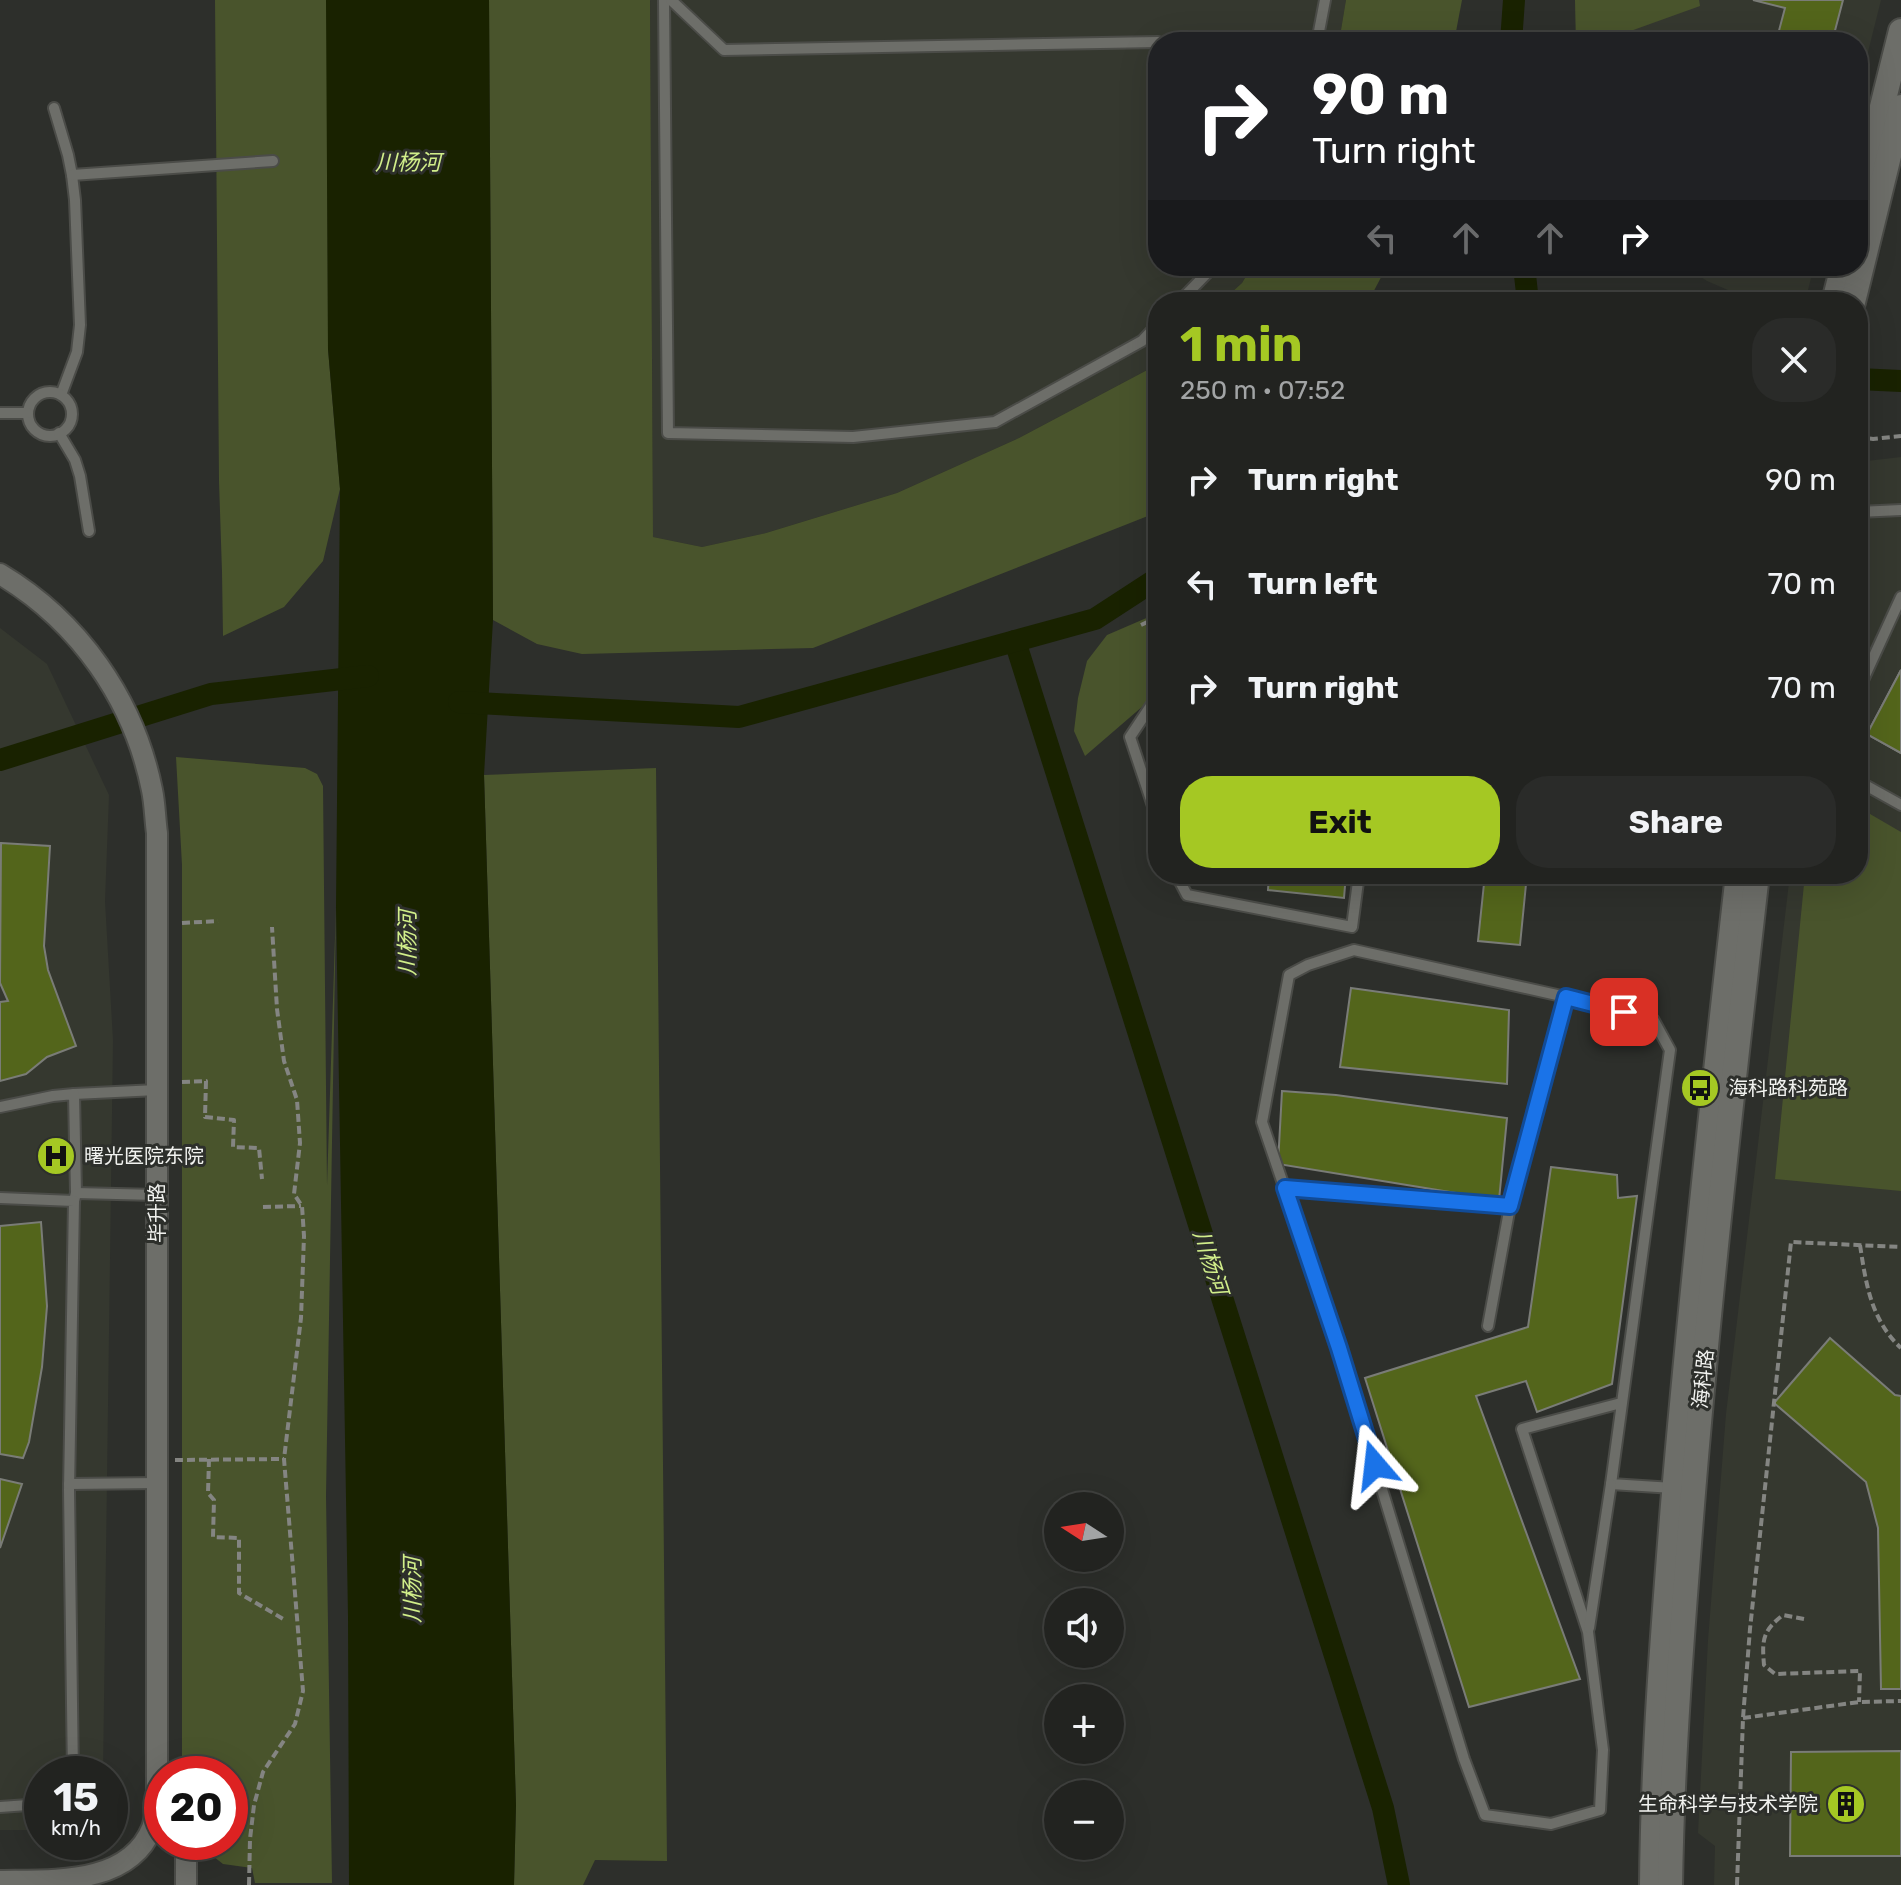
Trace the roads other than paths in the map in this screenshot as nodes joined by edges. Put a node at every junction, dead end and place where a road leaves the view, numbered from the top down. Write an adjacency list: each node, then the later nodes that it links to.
1 (664, 0): 15 (lane)
2 (671, 0): 6 (lane)
3 (1325, 0): 5 (lane)
4 (1901, 31): 10 (street)
5 (1319, 32)
6 (1148, 42)
7 (1901, 107): 12 (street)
8 (54, 108): 11 (lane)
9 (273, 161): 11 (lane)
10 (1868, 163)
11 (72, 175): 16 (lane)
12 (1868, 241)
13 (1204, 276): 14 (lane)
14 (1189, 292)
15 (1148, 335)
16 (61, 395): 18 (lane); 19 (lane)
17 (0, 413): 18 (lane)
18 (28, 413): 19 (lane)
19 (59, 433): 22 (lane)
20 (1901, 510): 21 (lane)
21 (1868, 512)
22 (89, 531)
23 (0, 574): 35 (street, 毕升路)
24 (1901, 597): 25 (lane)
25 (1868, 669)
26 (1148, 710): 28 (lane)
27 (1868, 787): 29 (lane)
28 (1148, 791)
29 (1901, 805)
30 (1181, 884): 31 (lane)
31 (1358, 884)
32 (1737, 884): 48 (street, 海科路)
33 (1756, 884): 59 (street, 海科路)
34 (1566, 997): 38 (lane); 42 (lane); 44 (lane)
35 (157, 1090): 36 (lane); 39 (street, 毕升路)
36 (74, 1094): 37 (lane); 40 (lane)
37 (0, 1107)
38 (1285, 1188): 42 (lane); 49 (lane)
39 (157, 1195): 40 (lane); 45 (street, 毕升路)
40 (75, 1197): 41 (lane); 46 (lane)
41 (0, 1198)
42 (1510, 1206): 43 (lane)
43 (1488, 1326)
44 (1621, 1403): 47 (lane); 49 (lane)
45 (157, 1483): 46 (lane); 51 (street, 毕升路)
46 (69, 1484): 50 (lane)
47 (1611, 1484): 48 (lane); 49 (lane)
48 (1675, 1488): 58 (street, 海科路)
49 (1588, 1632)
50 (73, 1756)
51 (160, 1756)
52 (24, 1805): 53 (lane)
53 (0, 1807)
54 (144, 1843): 56 (street, 毕升路)
55 (186, 1860): 57 (street)
56 (0, 1881)
57 (186, 1885)
58 (1652, 1885)
59 (1670, 1885)

